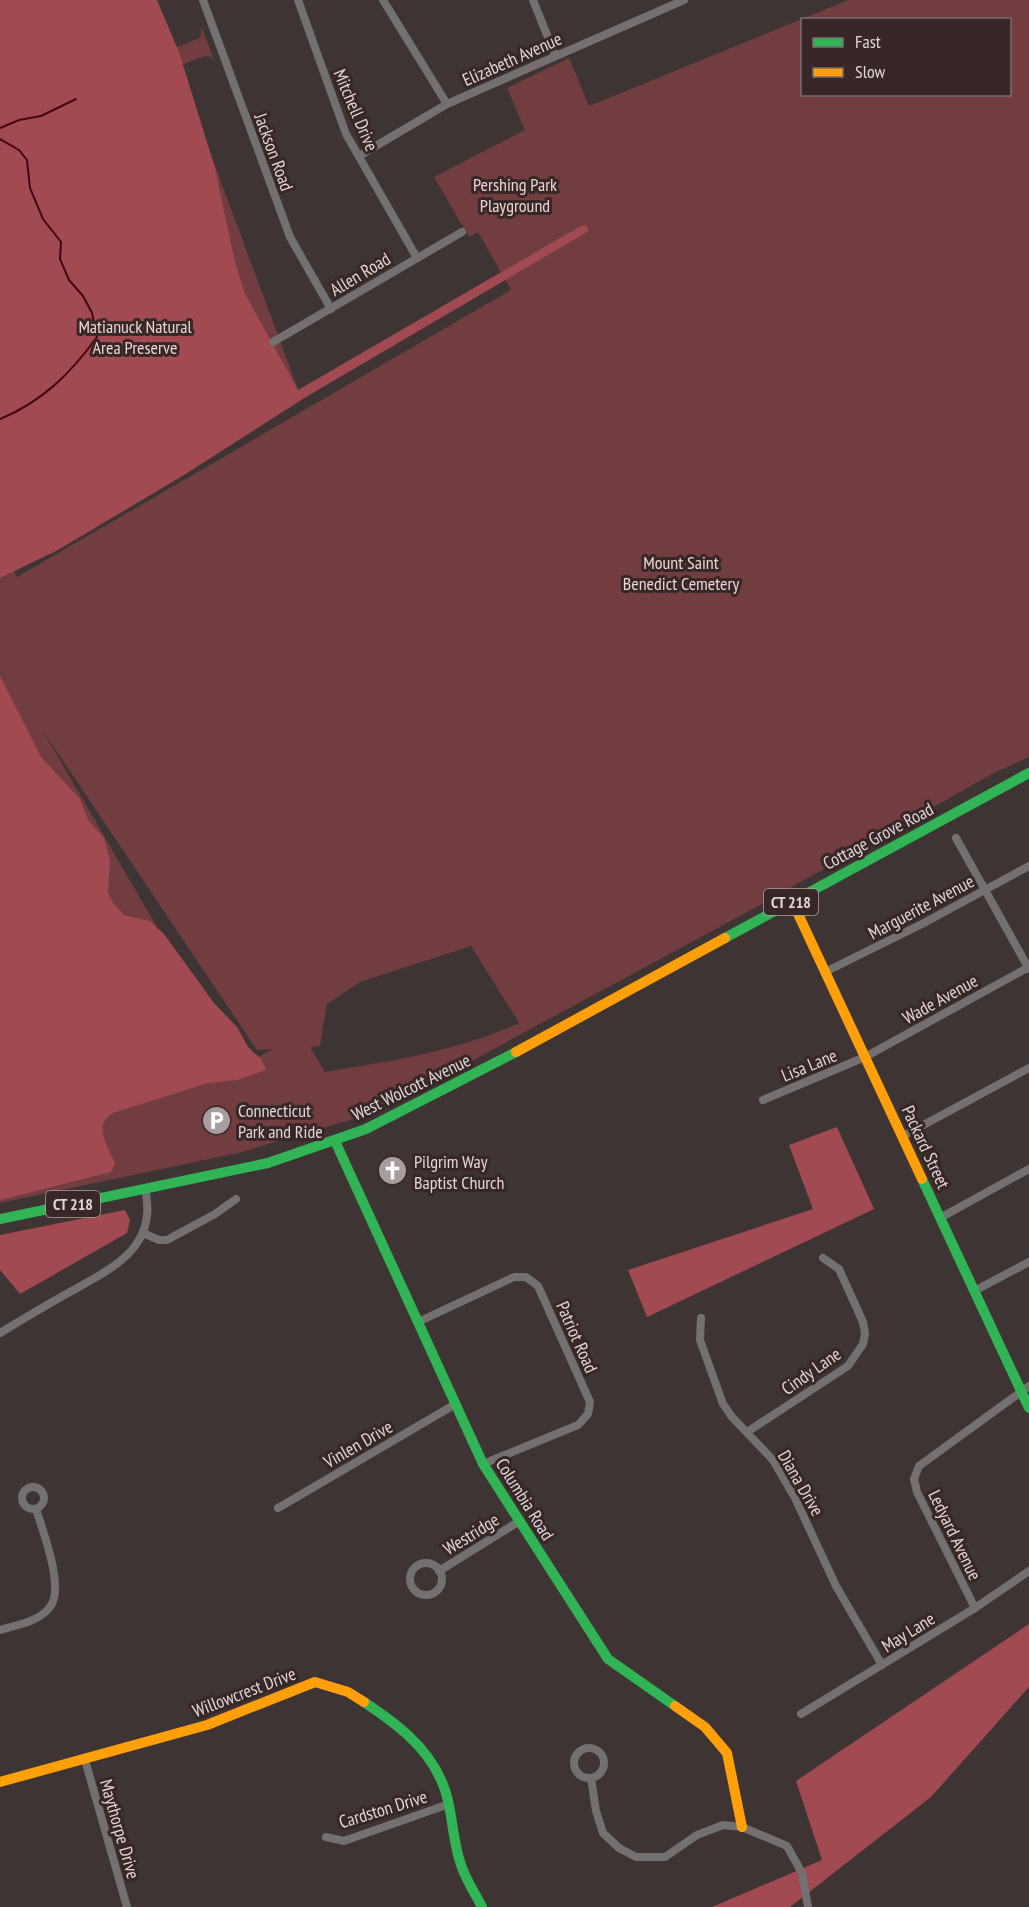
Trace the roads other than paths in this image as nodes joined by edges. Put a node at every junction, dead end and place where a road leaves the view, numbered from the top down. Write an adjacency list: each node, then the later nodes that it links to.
1 (203, 0): 11 (street, Jackson Road)
2 (298, 0): 8 (street, Mitchell Drive)
3 (383, 0): 7 (street)
4 (533, 0): 6 (street)
5 (684, 0): 6 (street, Elizabeth Avenue)
6 (555, 55): 7 (street, Elizabeth Avenue)
7 (447, 105): 8 (street, Elizabeth Avenue)
8 (358, 156): 10 (street, Mitchell Drive)
9 (462, 232): 10 (street, Allen Road)
10 (417, 258): 11 (street, Allen Road)
11 (331, 309): 12 (street, Allen Road)
12 (273, 342)
13 (1029, 773): 17 (street, Cottage Grove Road / CT 218)
14 (956, 838): 16 (street)
15 (1029, 866): 16 (street, Marguerite Avenue)
16 (986, 890): 18 (street); 19 (street, Marguerite Avenue)
17 (792, 901): 19 (street, Packard Street); 20 (street, Cottage Grove Road / CT 218)
18 (1029, 968): 21 (street, Wade Avenue)
19 (825, 972): 21 (street, Packard Street)
20 (553, 1032): 25 (street, West Wolcott Avenue / CT 218)
21 (865, 1057): 23 (street, Lisa Lane); 24 (street, Packard Street)
22 (1029, 1068): 24 (street)
23 (763, 1100)
24 (903, 1137): 29 (street, Packard Street)
25 (335, 1141): 27 (street, West Wolcott Avenue / CT 218); 36 (street, Columbia Road)
26 (1029, 1169): 29 (street)
27 (145, 1189): 30 (street, CT 218); 31 (street)
28 (236, 1199): 31 (street)
29 (940, 1218): 34 (street, Packard Street)
30 (0, 1219)
31 (143, 1233): 37 (street)
32 (823, 1258): 41 (street, Cindy Lane)
33 (1029, 1262): 34 (street)
34 (976, 1290): 38 (street, Packard Street)
35 (701, 1318): 41 (street, Diana Drive)
36 (418, 1322): 39 (street, Columbia Road); 42 (street, Patriot Road)
37 (0, 1333)
38 (1025, 1389): 40 (street, Packard Street); 48 (street, Ledyard Avenue)
39 (454, 1405): 42 (street, Columbia Road); 43 (street, Vinlen Drive)
40 (1029, 1408)
41 (747, 1432): 50 (street, Diana Drive)
42 (483, 1464): 45 (street, Columbia Road)
43 (278, 1508)
44 (36, 1509): 49 (street)
45 (518, 1522): 46 (street, Westridge); 56 (street, Columbia Road)
46 (439, 1571): 46 (street, Westridge)
47 (1029, 1571): 48 (street, May Lane)
48 (975, 1608): 50 (street, May Lane)
49 (0, 1630)
50 (882, 1665): 51 (street, May Lane)
51 (801, 1714)
52 (85, 1760): 54 (street, Willowcrest Drive); 55 (street, Willowcrest Drive); 58 (street, Maythorpe Drive)
53 (591, 1778): 56 (street)
54 (0, 1782)
55 (449, 1804): 57 (street, Cardston Drive); 59 (street, Willowcrest Drive)
56 (742, 1827): 60 (street)
57 (326, 1838)
58 (127, 1907)
59 (482, 1907)
60 (808, 1907)

